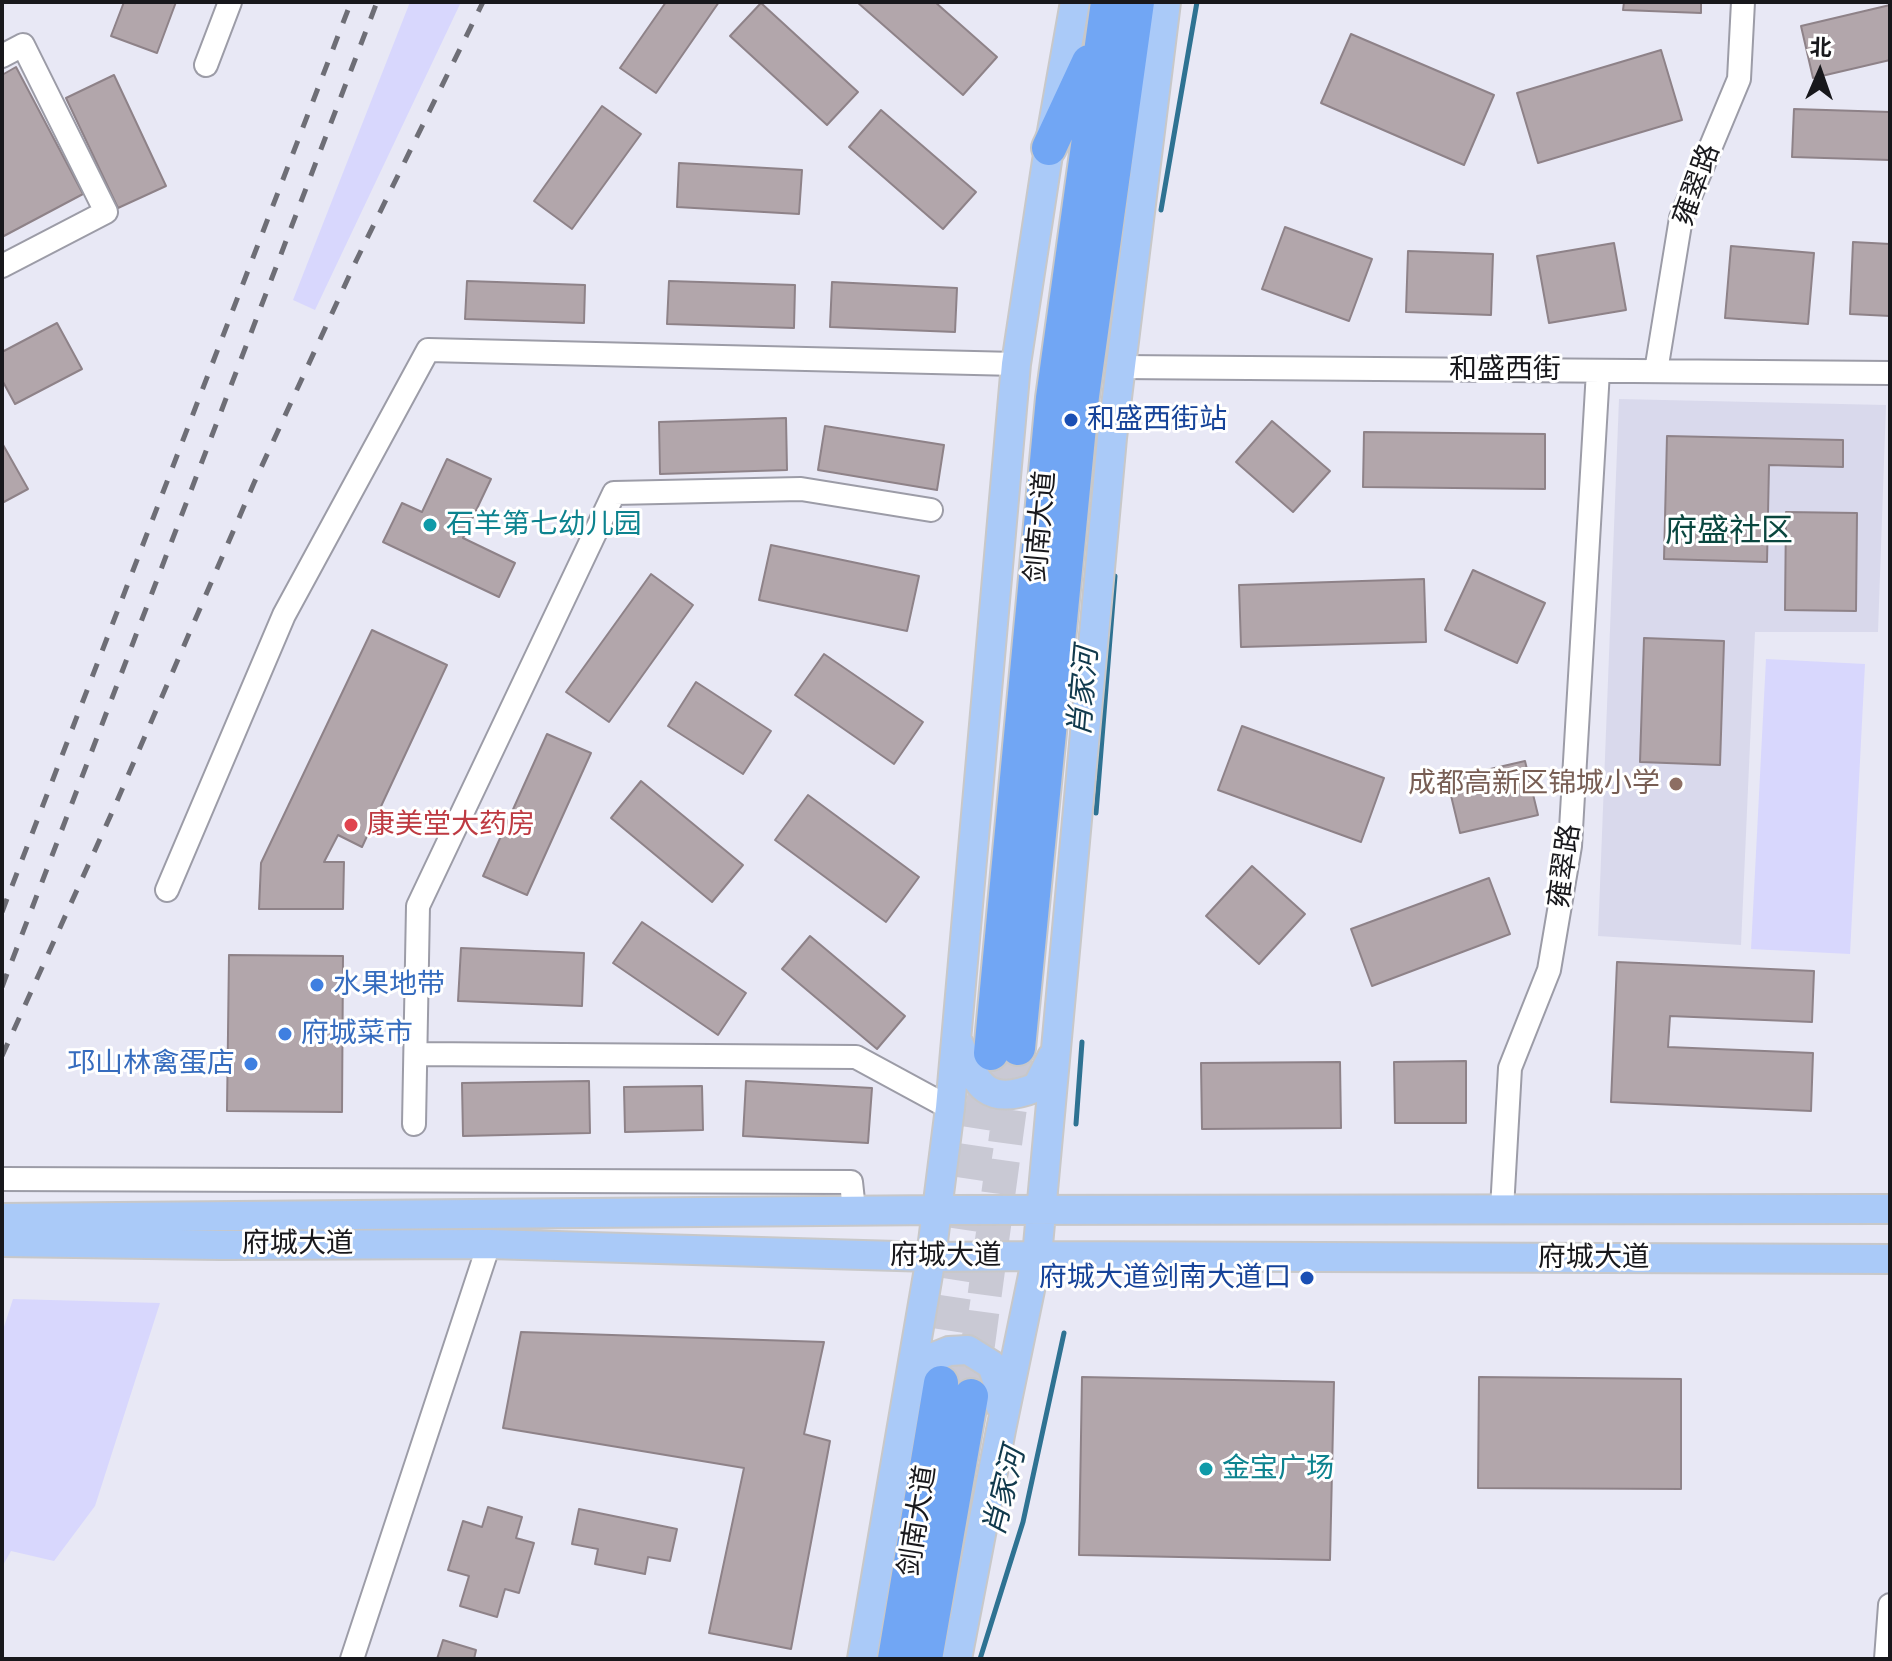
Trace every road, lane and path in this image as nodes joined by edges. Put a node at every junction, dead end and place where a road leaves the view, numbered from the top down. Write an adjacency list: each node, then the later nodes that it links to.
1 (230, 2): 9 (street)
2 (1075, 2): 11 (main road)
3 (1137, 2): 10 (highway, 剑南大道)
4 (1149, 2): 10 (highway)
5 (1166, 2): 14 (main road)
6 (1743, 2): 16 (street, 雍翠路)
7 (1106, 16): 10 (highway, 剑南大道); 11 (highway)
8 (2, 56): 12 (street)
9 (206, 65)
10 (1126, 67)
11 (1049, 148): 13 (main road)
12 (2, 266)
13 (1016, 364): 19 (street); 20 (main road)
14 (1120, 367): 15 (street, 和盛西街); 21 (main road)
15 (1598, 371): 16 (street, 和盛西街); 26 (street, 雍翠路)
16 (1656, 371): 17 (street, 和盛西街)
17 (1890, 373)
18 (931, 510): 22 (street)
19 (167, 890)
20 (956, 1039): 21 (main road); 23 (main road)
21 (1058, 1042): 30 (main road)
22 (416, 1054): 23 (street); 24 (street)
23 (950, 1108): 29 (main road)
24 (414, 1124)
25 (2, 1179): 28 (street)
26 (1502, 1209): 27 (main road, 府城大道); 30 (main road, 府城大道)
27 (1890, 1209)
28 (854, 1210): 29 (main road, 府城大道); 31 (main road, 府城大道)
29 (939, 1210): 30 (main road, 府城大道); 35 (main road)
30 (1041, 1210): 34 (main road)
31 (2, 1218)
32 (2, 1242): 33 (main road, 府城大道)
33 (489, 1244): 35 (main road, 府城大道); 40 (street)
34 (1037, 1256): 35 (main road, 府城大道); 36 (main road, 府城大道); 38 (main road)
35 (931, 1257): 37 (main road)
36 (1890, 1259)
37 (904, 1413): 38 (main road); 41 (main road)
38 (1001, 1430): 44 (main road)
39 (1890, 1605): 45 (street)
40 (352, 1659)
41 (862, 1659)
42 (895, 1659): 43 (highway, 剑南大道)
43 (925, 1659)
44 (957, 1659)
45 (1886, 1659)

